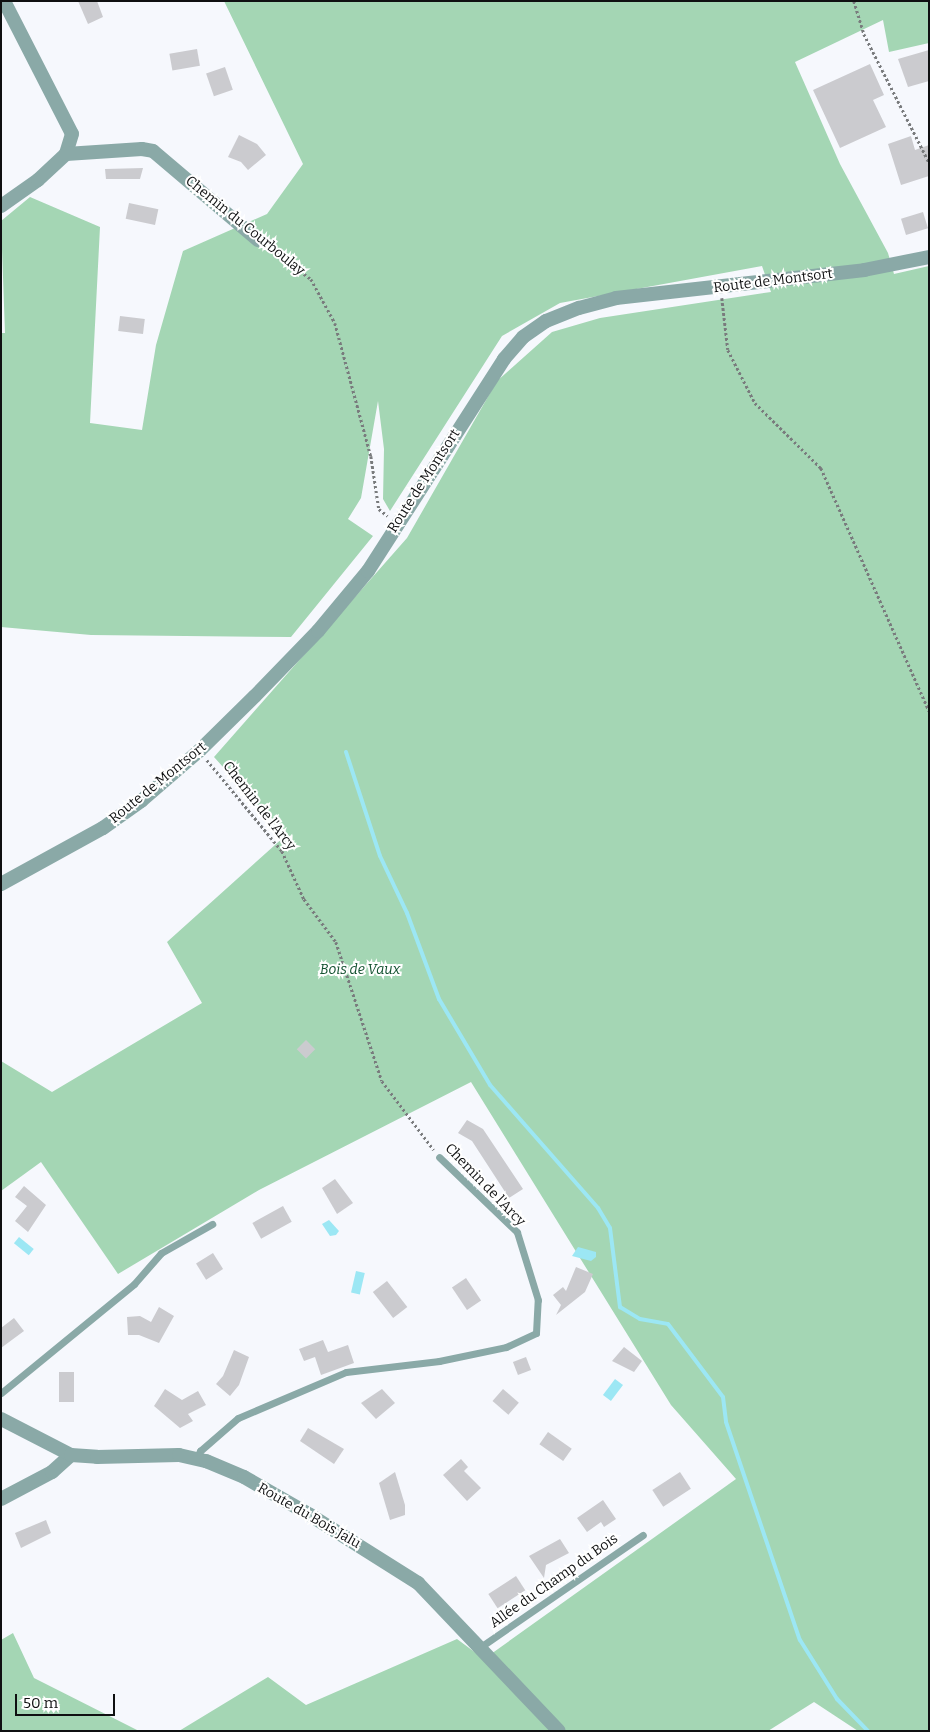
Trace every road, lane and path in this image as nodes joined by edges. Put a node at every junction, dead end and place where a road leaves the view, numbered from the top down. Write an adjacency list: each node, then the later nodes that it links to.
1 (4, 1): 3 (street)
2 (854, 1): 4 (path)
3 (66, 154): 5 (street); 6 (street, Chemin du Courboulay)
4 (929, 162)
5 (1, 206)
6 (258, 240): 9 (path, Chemin du Courboulay)
7 (929, 257): 8 (street, Route de Montsort)
8 (720, 287): 9 (street, Route de Montsort); 10 (path)
9 (397, 524): 11 (street, Route de Montsort)
10 (929, 710)
11 (199, 751): 12 (street, Route de Montsort); 13 (path, Chemin de l'Arcy)
12 (1, 884)
13 (439, 1158): 18 (lane, Chemin de l'Arcy)
14 (212, 1224): 15 (lane)
15 (1, 1393)
16 (1, 1419): 17 (street, Route du Bois Jalu)
17 (72, 1454): 18 (street, Route du Bois Jalu); 19 (street)
18 (197, 1458): 21 (street, Route du Bois Jalu)
19 (1, 1499)
20 (643, 1534): 21 (lane, Allée du Champ du Bois)
21 (479, 1648): 22 (street, Route du Bois Jalu)
22 (558, 1731)

